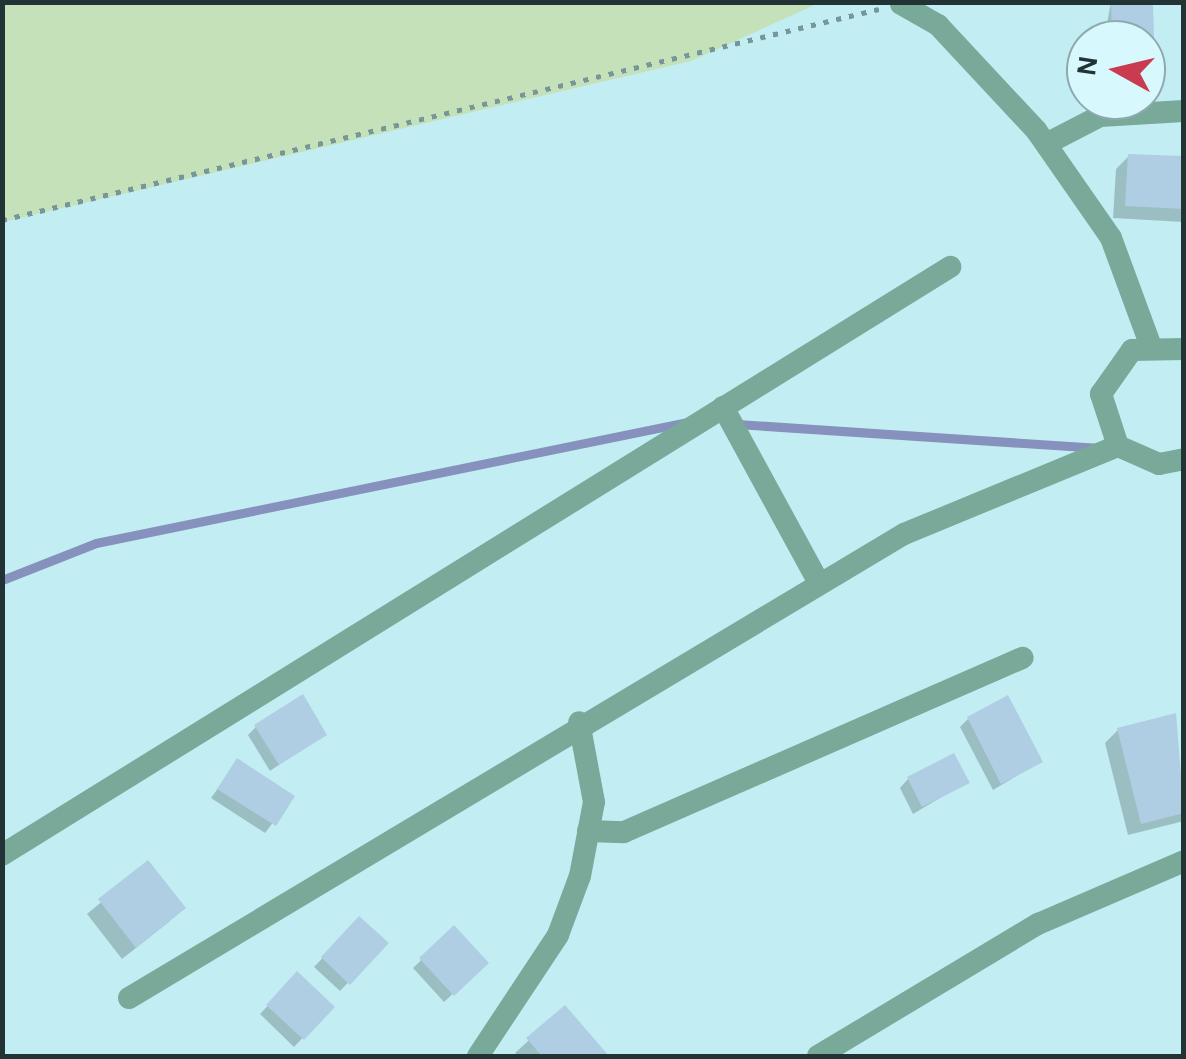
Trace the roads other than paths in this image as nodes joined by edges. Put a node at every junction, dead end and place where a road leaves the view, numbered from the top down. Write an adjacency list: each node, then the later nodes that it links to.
1 (901, 4): 3 (street)
2 (1184, 111): 3 (street)
3 (1046, 144): 5 (street)
4 (950, 266): 7 (street)
5 (1150, 344): 6 (street); 8 (street)
6 (1184, 348)
7 (723, 407): 10 (street); 14 (street)
8 (1118, 446): 9 (street); 10 (street)
9 (1184, 458)
10 (819, 583): 12 (street)
11 (1024, 658): 13 (street)
12 (580, 722): 13 (street); 16 (street)
13 (588, 831): 17 (street)
14 (2, 855)
15 (1184, 861): 18 (street)
16 (129, 998)
17 (478, 1056)
18 (818, 1056)

